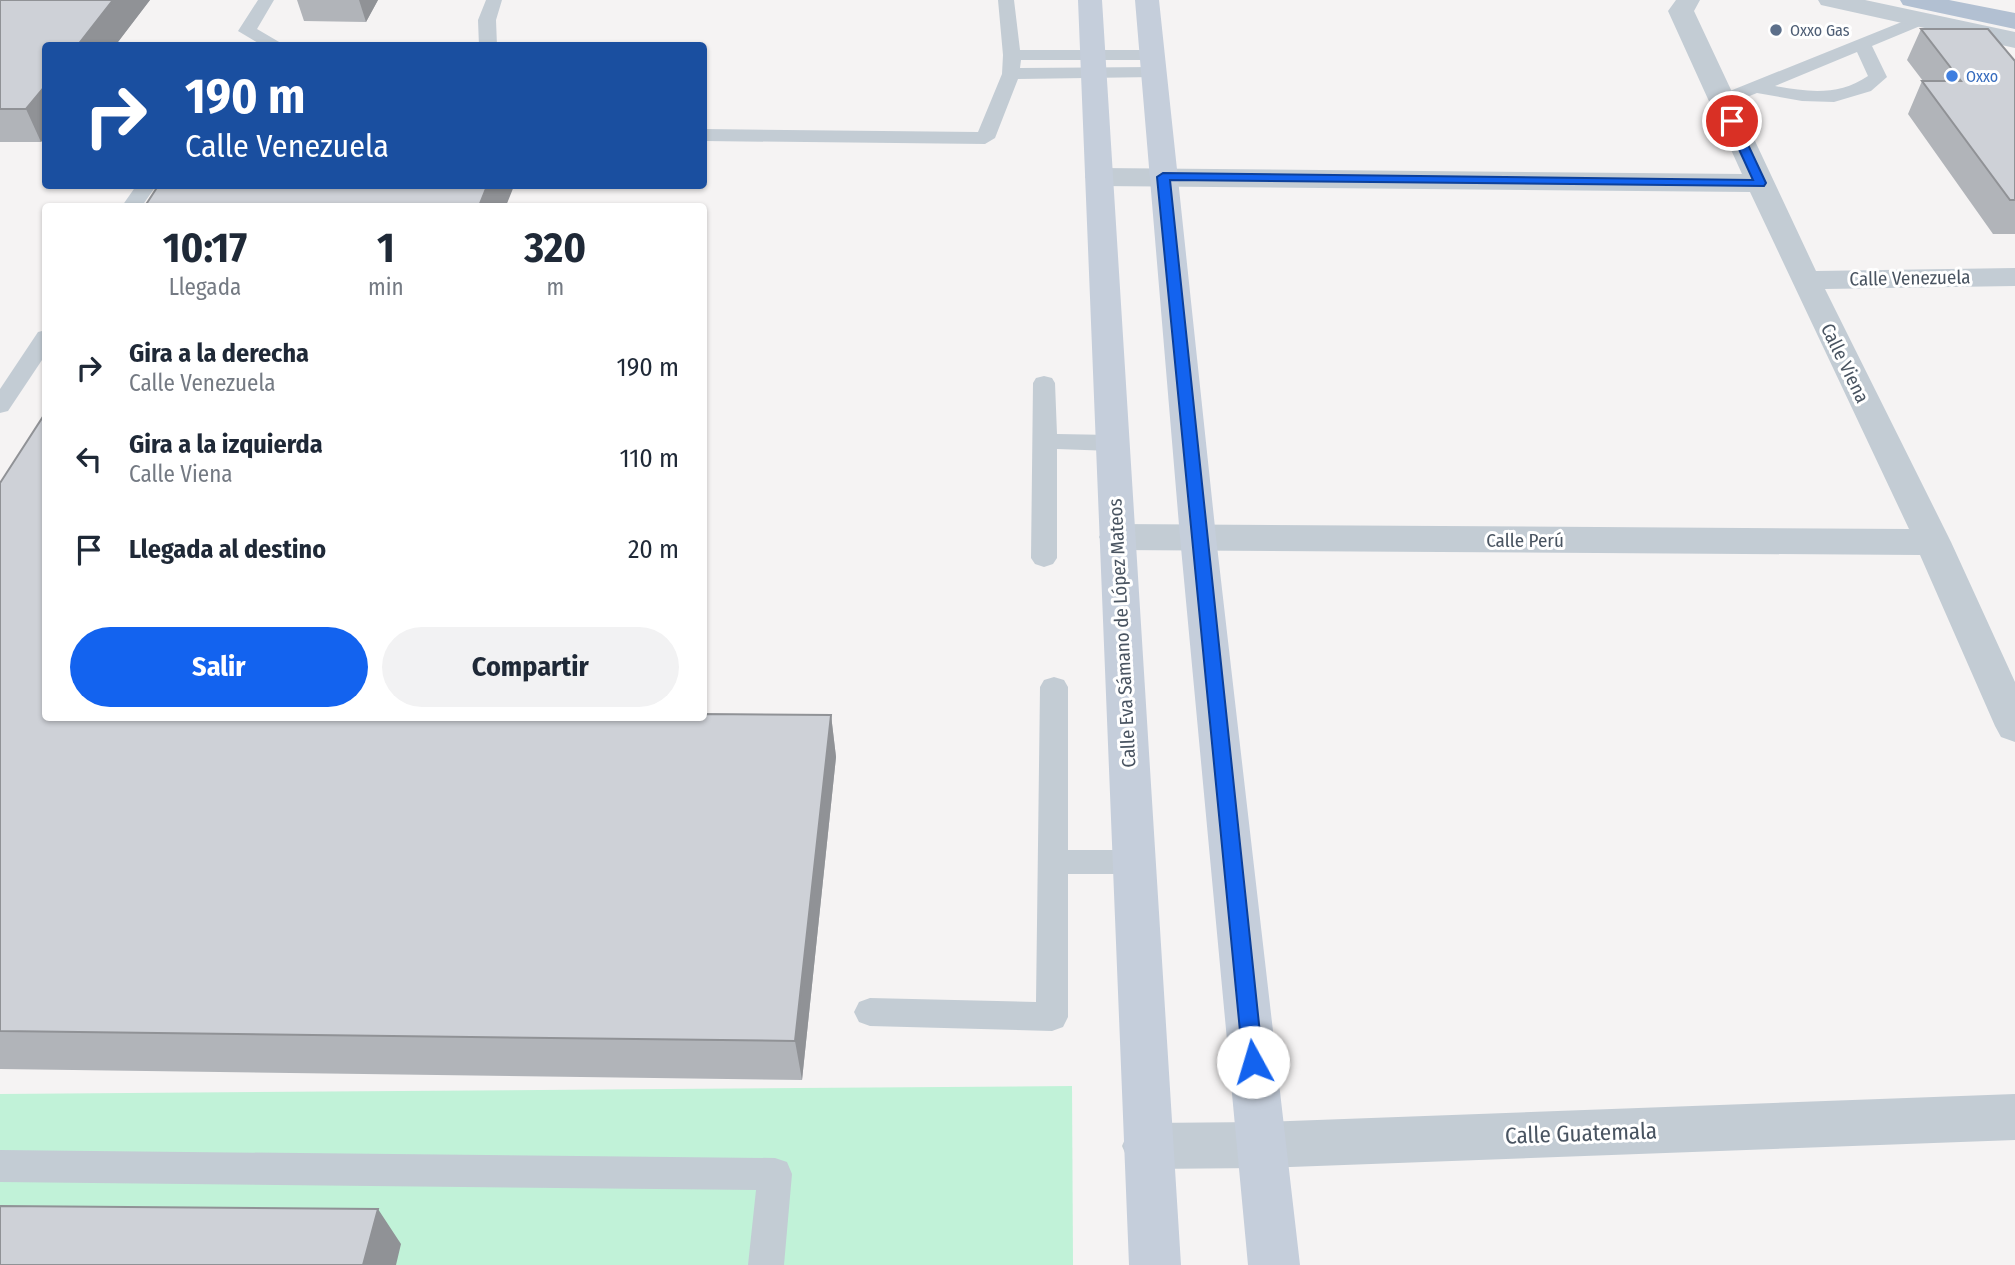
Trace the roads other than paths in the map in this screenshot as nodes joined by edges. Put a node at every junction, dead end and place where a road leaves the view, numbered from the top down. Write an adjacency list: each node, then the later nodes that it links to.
1 (266, 0): 13 (lane)
2 (494, 0): 16 (lane)
3 (1006, 0): 19 (lane)
4 (1090, 0): 18 (main road, Calle Eva Sámano de López Mateos)
5 (1147, 0): 20 (main road)
6 (1688, 0): 23 (street, Calle Viena)
7 (1830, 0): 10 (street)
8 (1990, 0): 9 (main road)
9 (2015, 5)
10 (1915, 10): 11 (main road); 12 (street); 17 (lane)
11 (2015, 21)
12 (1981, 33): 14 (street); 21 (street)
13 (243, 38): 15 (lane)
14 (2015, 40)
15 (260, 42)
16 (488, 42)
17 (1862, 44): 22 (lane); 22 (lane)
18 (1093, 63): 19 (lane); 20 (lane); 25 (main road, Calle Eva Sámano de López Mateos)
19 (1012, 64): 24 (lane)
20 (1154, 64): 26 (main road)
21 (2006, 65)
22 (1754, 87): 23 (lane)
23 (1722, 100): 27 (street, Calle Viena)
24 (707, 135)
25 (1098, 177): 26 (street); 34 (main road, Calle Eva Sámano de López Mateos)
26 (1163, 177): 27 (street); 36 (main road)
27 (1760, 183): 29 (street, Calle Viena)
28 (2015, 277): 29 (street, Calle Venezuela)
29 (1805, 280): 37 (street, Calle Viena)
30 (42, 343): 32 (lane)
31 (1044, 383): 33 (lane)
32 (0, 406)
33 (1045, 441): 34 (lane); 38 (lane)
34 (1112, 443): 35 (main road, Calle Eva Sámano de López Mateos)
35 (1117, 537): 36 (street, Calle Perú); 42 (main road, Calle Eva Sámano de López Mateos)
36 (1198, 537): 37 (street, Calle Perú); 45 (main road)
37 (1933, 542): 40 (street, Calle Viena)
38 (1044, 558)
39 (1054, 687): 41 (lane)
40 (2015, 726)
41 (1053, 862): 42 (lane); 43 (lane)
42 (1133, 862): 46 (main road, Calle Eva Sámano de López Mateos)
43 (870, 1012)
44 (2015, 1117): 45 (street, Calle Guatemala)
45 (1261, 1145): 46 (street, Calle Guatemala); 50 (main road)
46 (1147, 1146): 49 (main road, Calle Eva Sámano de López Mateos)
47 (0, 1166): 48 (lane)
48 (766, 1265)
49 (1155, 1265)
50 (1274, 1265)

